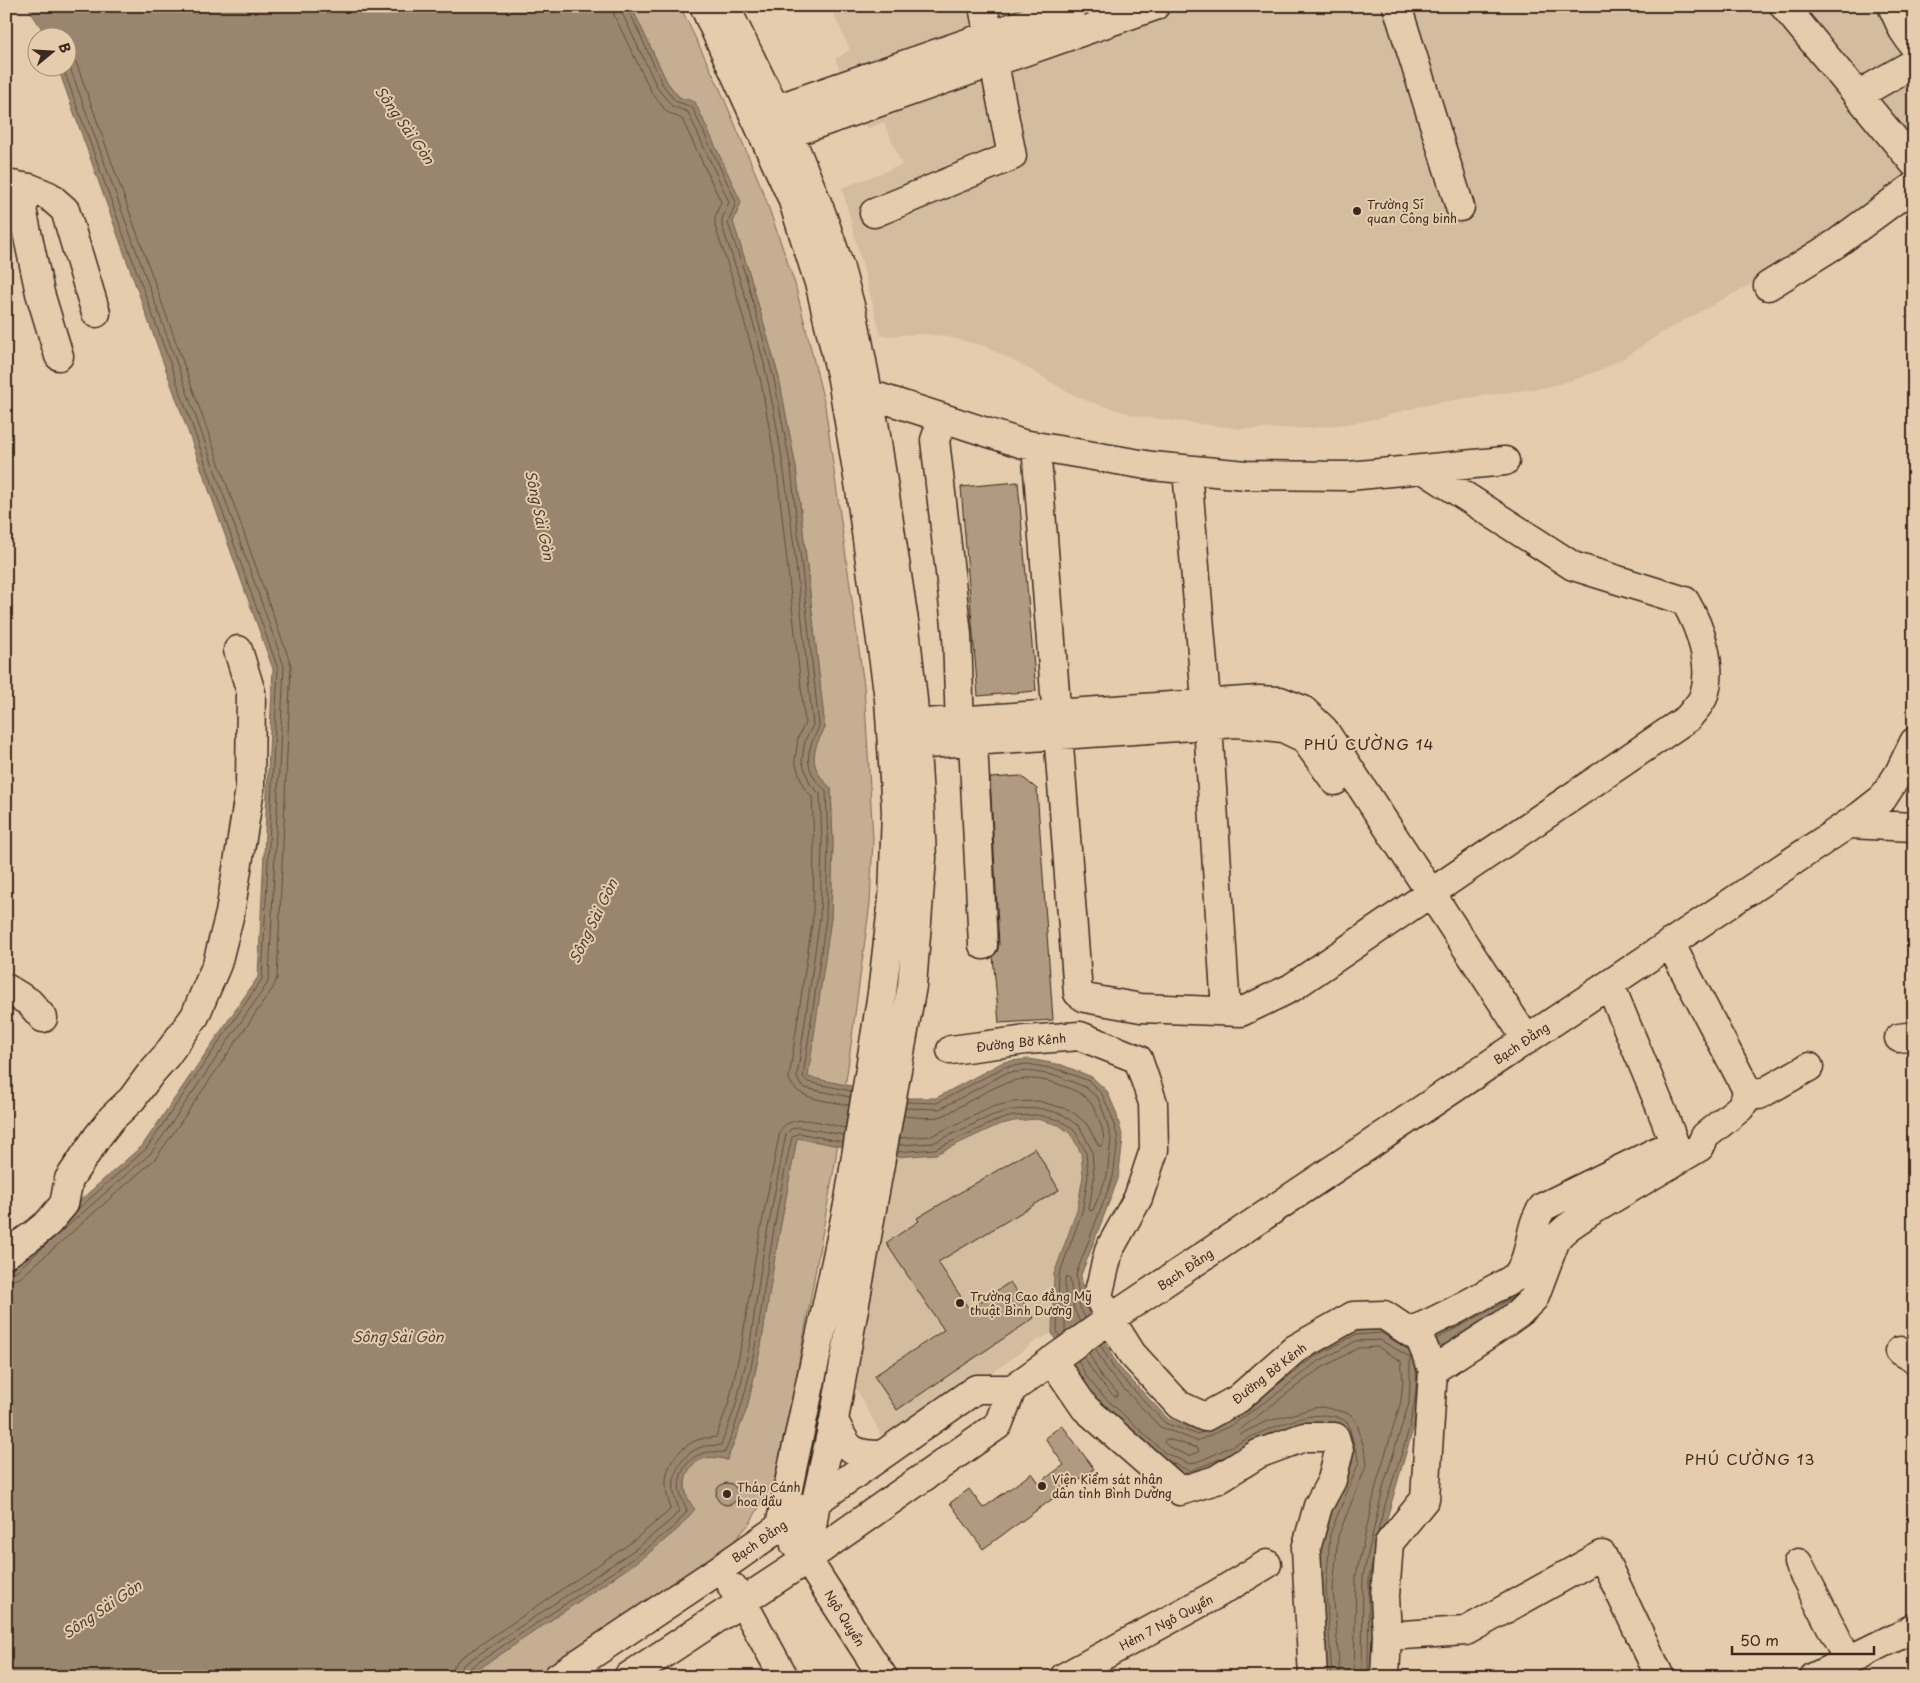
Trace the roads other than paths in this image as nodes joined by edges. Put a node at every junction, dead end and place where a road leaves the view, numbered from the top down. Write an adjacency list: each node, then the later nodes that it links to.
1 (704, 6): 14 (street)
2 (725, 6): 14 (street)
3 (983, 6): 9 (street)
4 (1074, 6): 9 (street)
5 (1155, 6): 11 (street)
6 (1397, 6): 18 (street)
7 (1784, 6): 13 (street)
8 (1892, 6): 10 (street)
9 (989, 36): 11 (street); 14 (street)
10 (1914, 46)
11 (994, 62): 14 (street); 19 (street)
12 (1914, 63): 13 (street)
13 (1858, 95): 15 (street)
14 (777, 124): 23 (street); 33 (street)
15 (1914, 163)
16 (18, 186): 21 (street); 22 (street)
17 (1914, 186): 20 (street)
18 (1460, 206)
19 (874, 213)
20 (1768, 286)
21 (96, 313)
22 (60, 356)
23 (869, 394): 24 (street); 33 (street)
24 (943, 418): 25 (street); 32 (street)
25 (1036, 446): 28 (street); 31 (street)
26 (1505, 461): 27 (street)
27 (1423, 469): 28 (street); 37 (street)
28 (1187, 470): 30 (street)
29 (238, 650): 48 (street)
30 (1207, 714): 31 (street); 37 (street); 42 (street)
31 (1057, 725): 32 (street); 42 (street)
32 (967, 731): 33 (street); 39 (street)
33 (903, 735): 53 (street); 56 (street)
34 (1914, 742): 35 (street, Bạch Đằng)
35 (1848, 824): 36 (street); 38 (street, Bạch Đằng)
36 (1914, 827)
37 (1424, 898): 42 (street); 44 (street)
38 (1670, 943): 40 (street, Bạch Đằng); 47 (street)
39 (983, 945)
40 (1610, 984): 44 (street, Bạch Đằng); 50 (street)
41 (6, 988): 43 (street)
42 (1226, 1011)
43 (43, 1018)
44 (1519, 1045): 49 (street, Bạch Đằng)
45 (951, 1050): 49 (street, Đường Bờ Kênh)
46 (1809, 1067): 47 (street)
47 (1747, 1090): 50 (street)
48 (6, 1254)
49 (1108, 1321): 50 (street, Đường Bờ Kênh); 51 (street, Bạch Đằng)
50 (1423, 1351): 63 (street)
51 (1052, 1360): 52 (street); 71 (street)
52 (1012, 1389): 54 (street, Bạch Đằng); 57 (street)
53 (834, 1420): 54 (street); 55 (street)
54 (882, 1455): 55 (street, Bạch Đằng)
55 (816, 1501): 56 (street, Bạch Đằng); 57 (street)
56 (780, 1526): 57 (street, Ngô Quyền); 60 (street, Bạch Đằng)
57 (807, 1558): 61 (street); 69 (street, Ngô Quyền)
58 (1798, 1563): 64 (street)
59 (1267, 1564): 70 (street, Hẻm 7 Ngô Quyền)
60 (720, 1569): 61 (street); 66 (street, Bạch Đằng)
61 (742, 1601): 65 (street); 68 (street)
62 (1914, 1628): 64 (street)
63 (1387, 1636): 72 (street); 73 (street)
64 (1848, 1660): 74 (street)
65 (662, 1667): 67 (street)
66 (558, 1677)
67 (628, 1677)
68 (784, 1677)
69 (883, 1677)
70 (1064, 1677)
71 (1314, 1677)
72 (1385, 1677)
73 (1660, 1677)
74 (1814, 1677)

